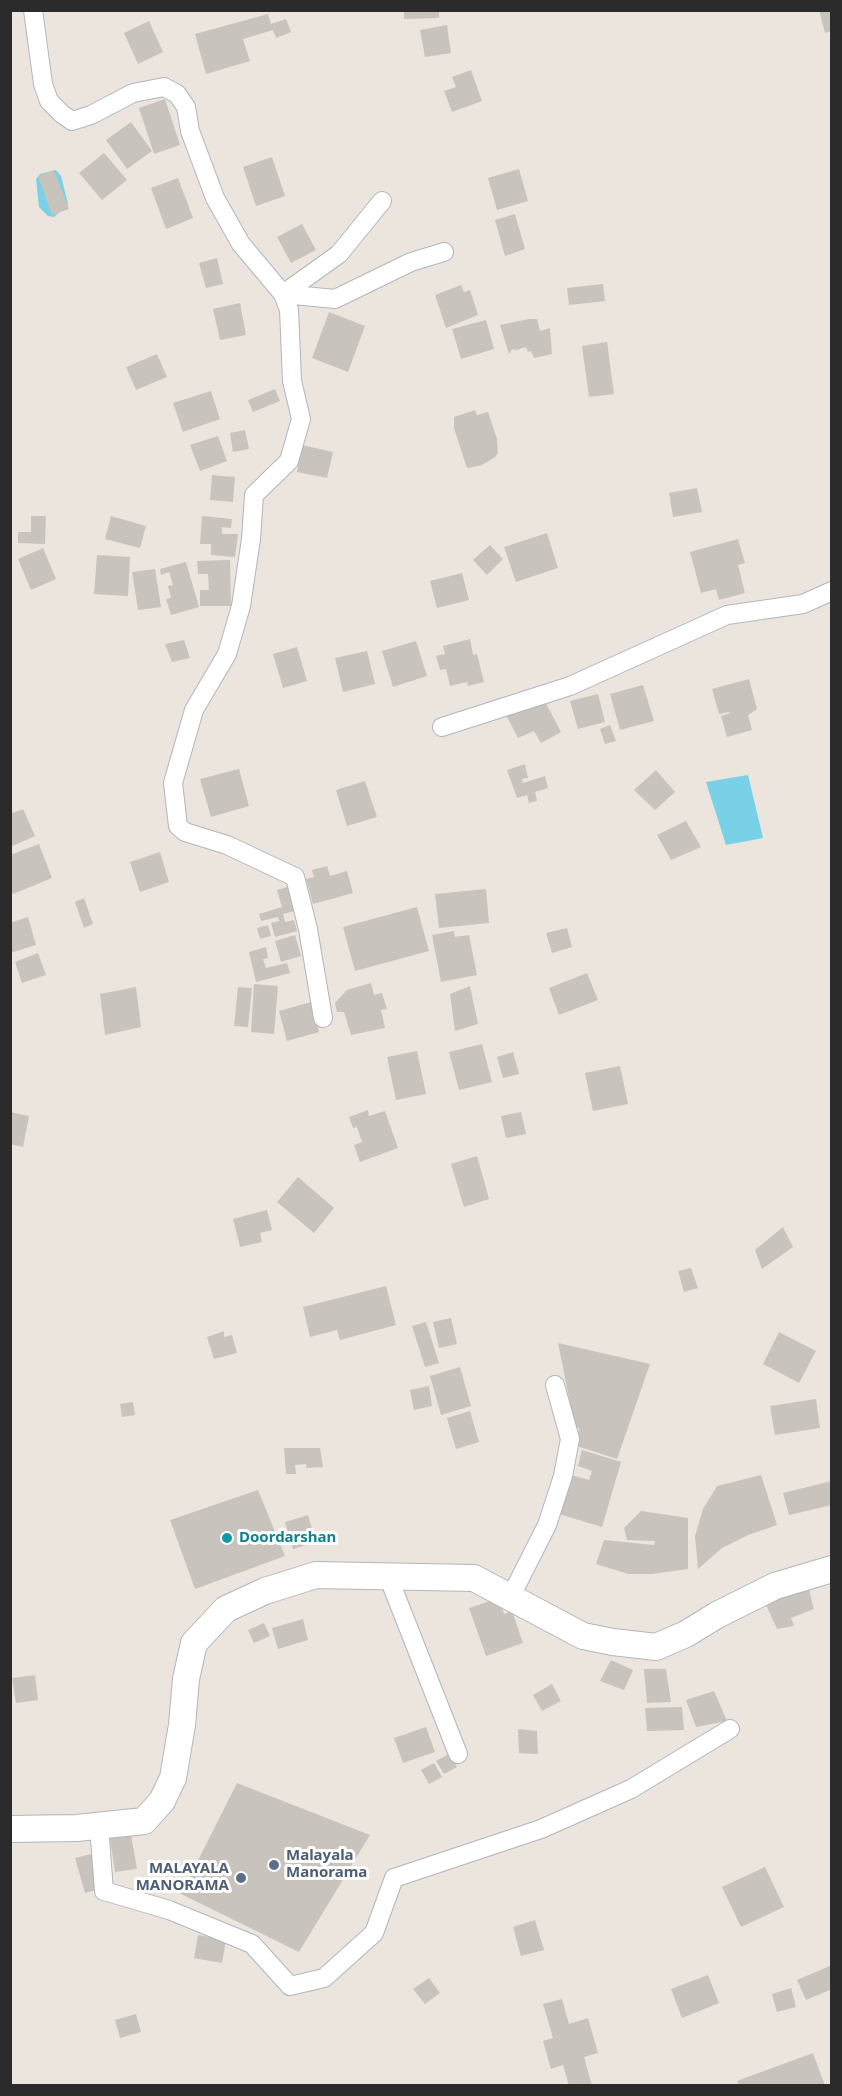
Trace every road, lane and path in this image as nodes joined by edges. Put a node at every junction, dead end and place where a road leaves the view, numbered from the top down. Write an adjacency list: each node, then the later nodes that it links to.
1 (33, 10): 4 (street)
2 (382, 201): 4 (street)
3 (444, 252): 4 (street)
4 (283, 294): 7 (street)
5 (831, 591): 6 (street)
6 (442, 727)
7 (323, 1018)
8 (555, 1385): 11 (street)
9 (831, 1569): 11 (main road)
10 (388, 1576): 11 (main road); 13 (street); 14 (main road)
11 (510, 1598)
12 (730, 1729): 14 (street)
13 (458, 1754)
14 (99, 1826): 15 (main road)
15 (10, 1829)

